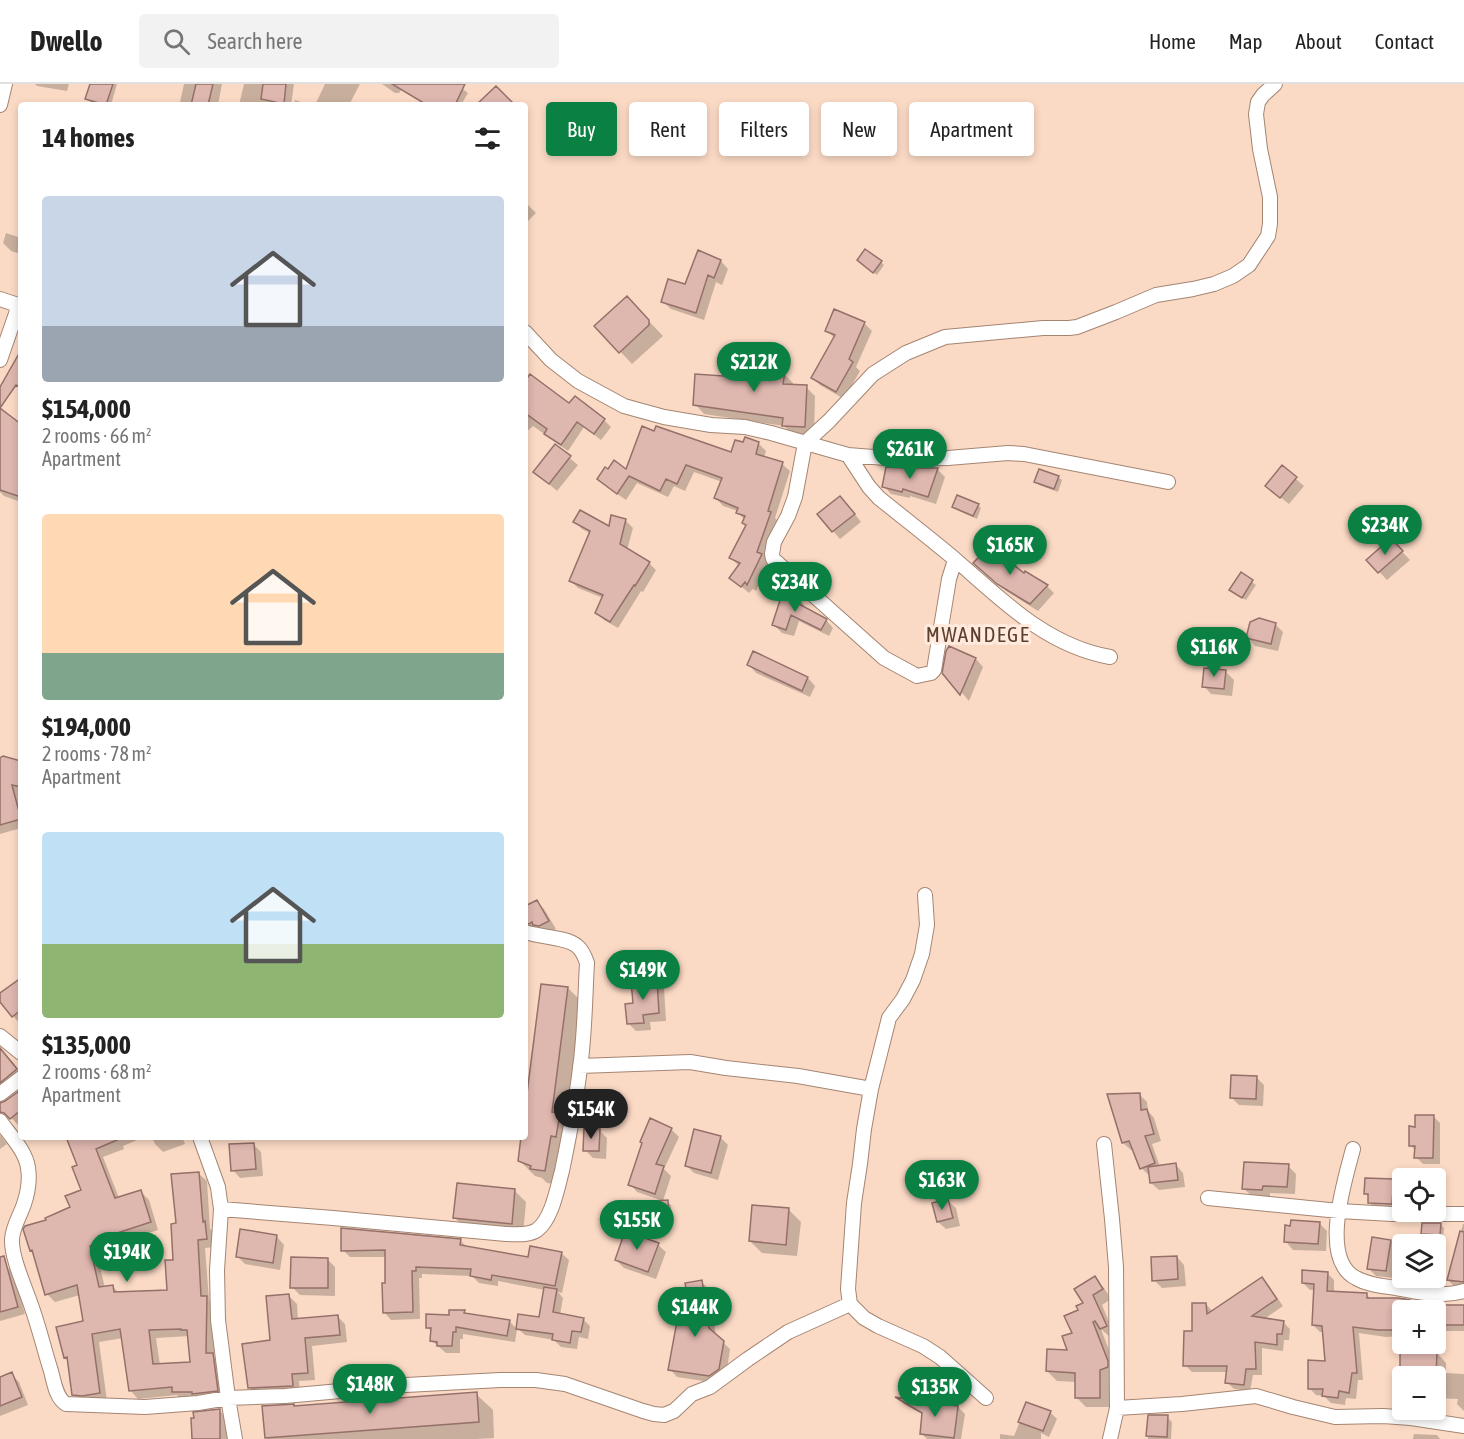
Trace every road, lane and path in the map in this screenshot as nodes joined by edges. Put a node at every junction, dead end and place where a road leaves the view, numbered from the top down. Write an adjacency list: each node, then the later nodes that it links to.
1 (5, 84): 3 (street)
2 (1275, 84): 9 (street)
3 (0, 105)
4 (0, 299): 5 (street)
5 (18, 305)
6 (18, 311): 8 (street)
7 (528, 335): 9 (street)
8 (0, 360)
9 (805, 442): 10 (street); 12 (street)
10 (848, 455): 11 (street); 12 (street)
11 (1168, 482)
12 (955, 560): 13 (street)
13 (1110, 657)
14 (925, 895): 20 (street)
15 (528, 933): 18 (street)
16 (0, 1036): 17 (street)
17 (18, 1051)
18 (580, 1066): 20 (street); 27 (street)
19 (18, 1080): 21 (street)
20 (871, 1089): 31 (street)
21 (0, 1094)
22 (0, 1121): 32 (street)
23 (201, 1140): 27 (street)
24 (1104, 1144): 34 (street)
25 (1353, 1149): 28 (street)
26 (1208, 1198): 28 (street)
27 (221, 1209): 32 (street)
28 (1339, 1211): 29 (street); 30 (street)
29 (1464, 1214)
30 (1464, 1291)
31 (850, 1304): 32 (street); 33 (street)
32 (228, 1398): 36 (street)
33 (986, 1398)
34 (1117, 1407): 35 (street); 37 (street)
35 (1459, 1430)
36 (235, 1439)
37 (1110, 1439)

